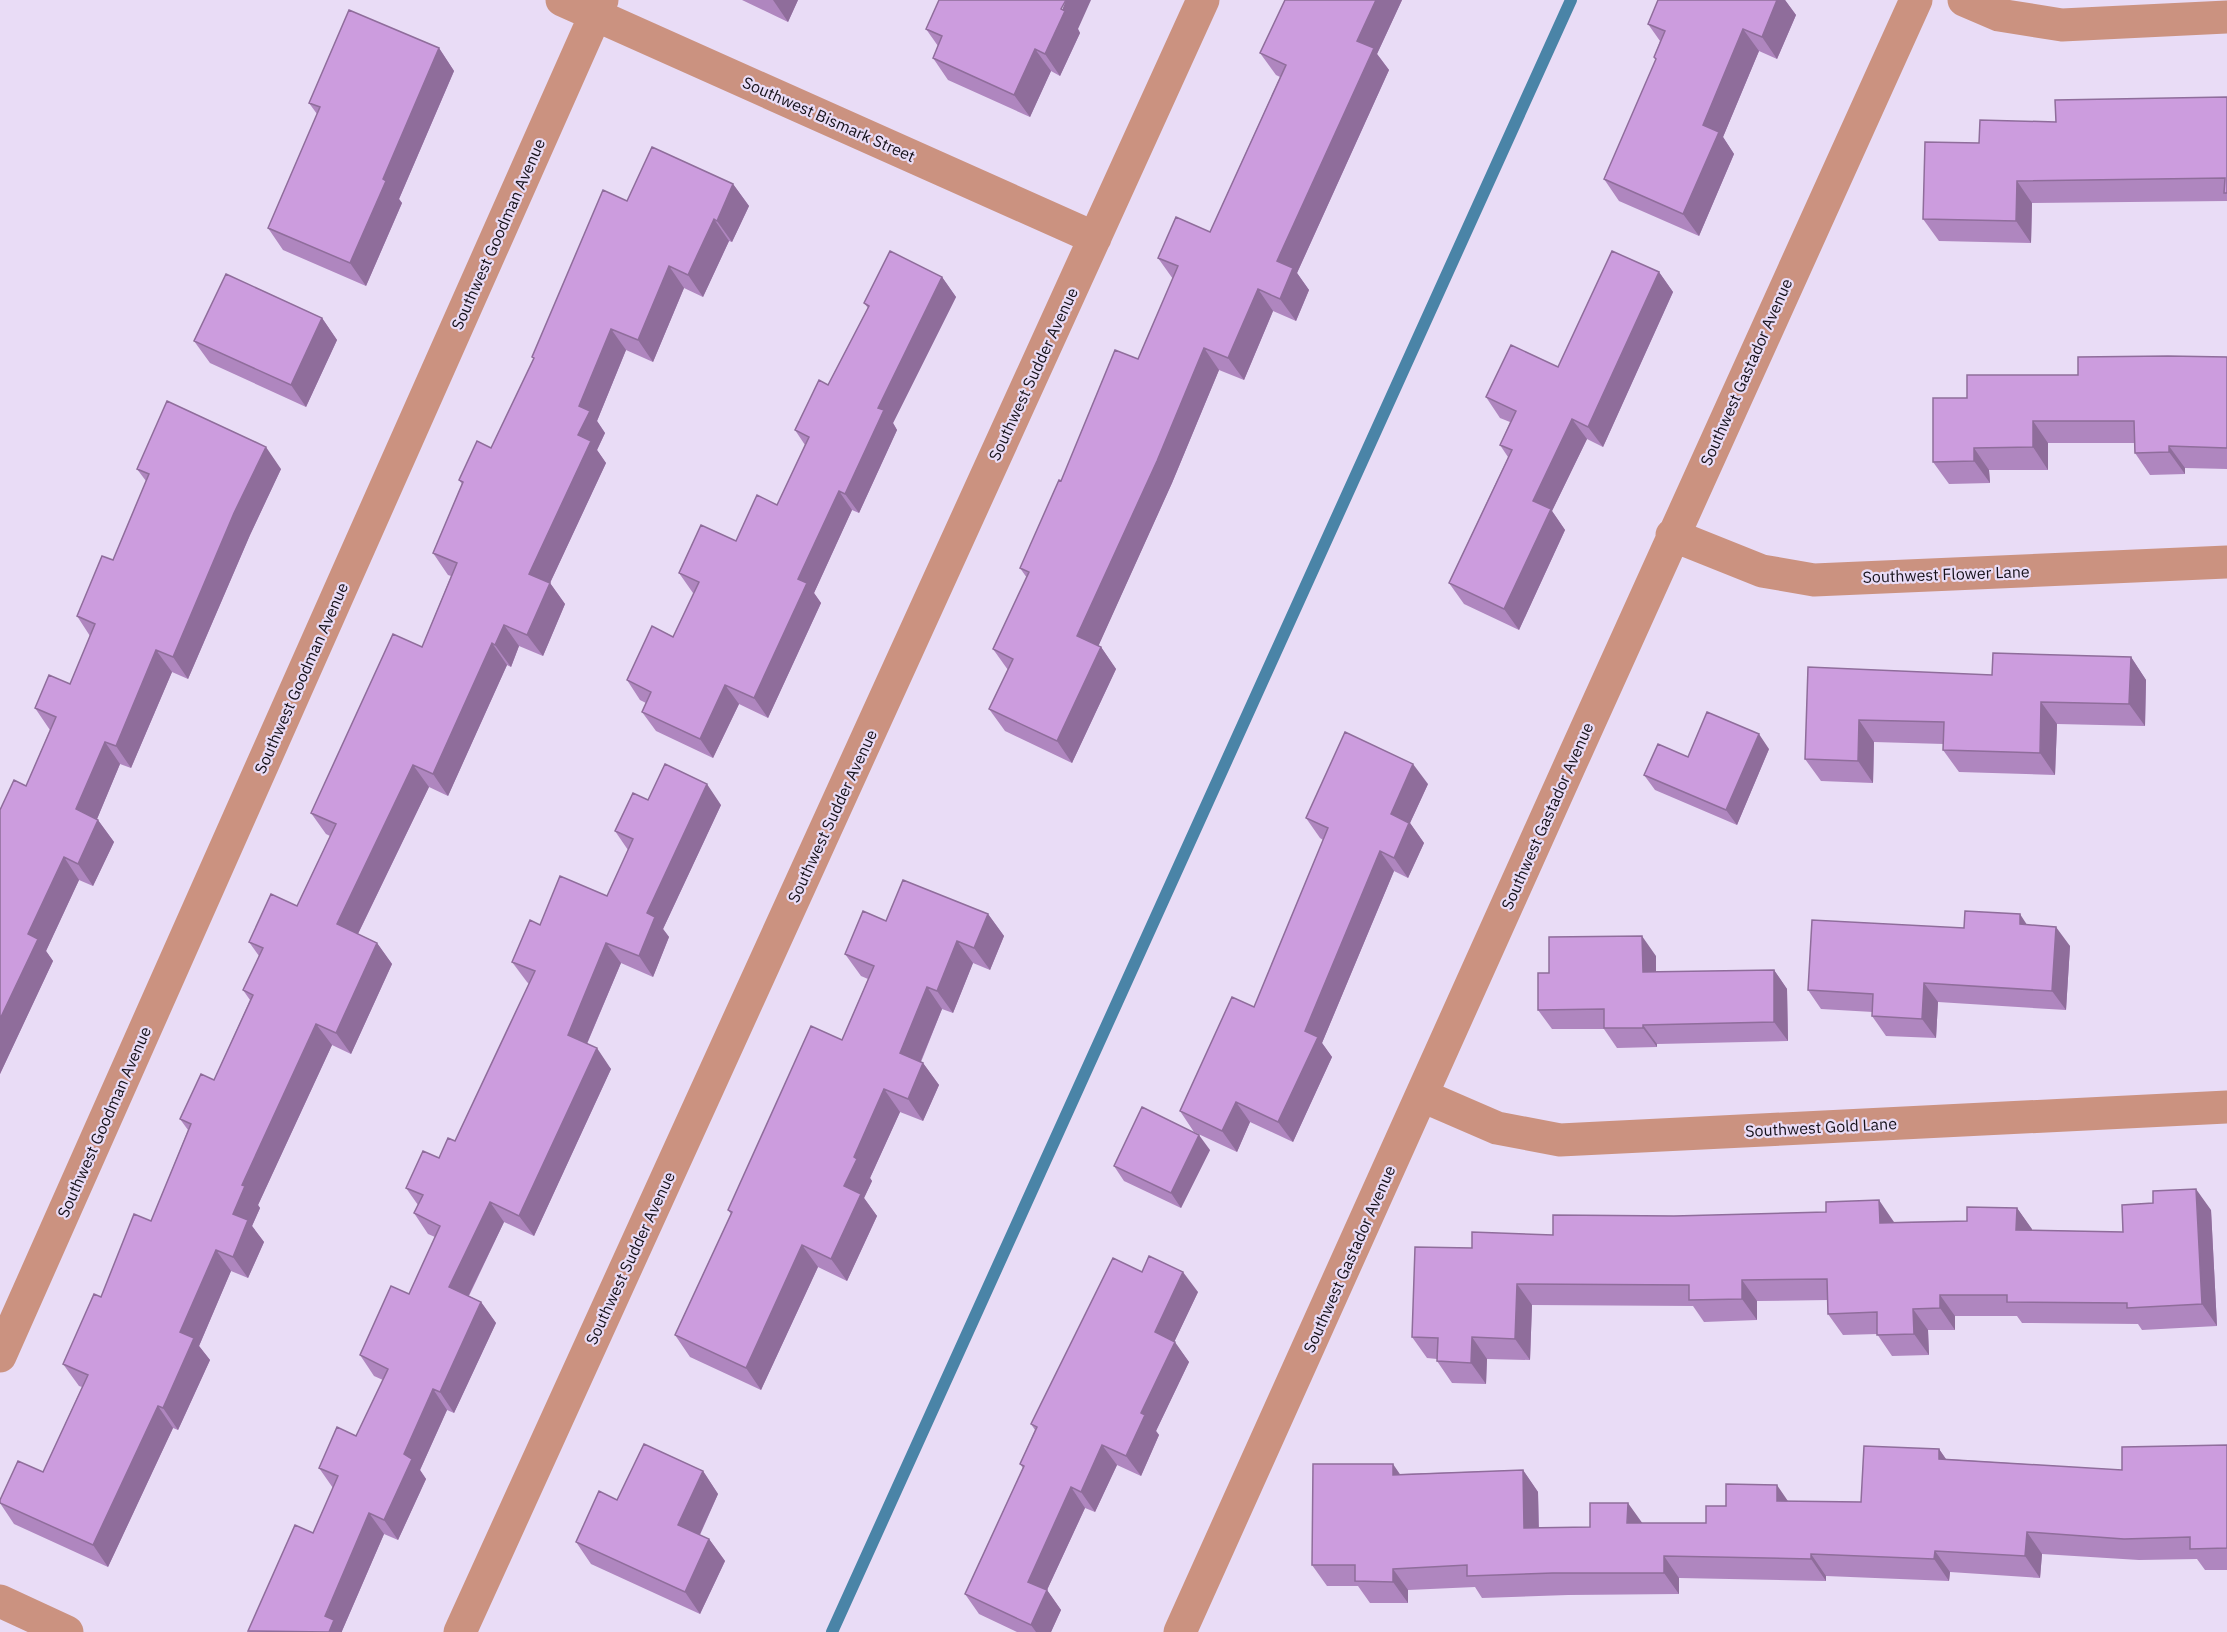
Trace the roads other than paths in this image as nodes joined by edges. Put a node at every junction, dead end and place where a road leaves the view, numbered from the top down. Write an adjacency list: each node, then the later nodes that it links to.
1 (562, 0): 5 (street, Southwest Bismark Street)
2 (1203, 0): 7 (street, Southwest Sudder Avenue)
3 (1916, 0): 8 (street, Southwest Gastador Avenue)
4 (1964, 0): 6 (street)
5 (598, 8): 7 (street, Southwest Bismark Street); 12 (street, Southwest Goodman Avenue)
6 (2227, 17)
7 (1095, 238): 15 (street, Southwest Sudder Avenue)
8 (1672, 535): 9 (street, Southwest Flower Lane); 10 (street, Southwest Gastador Avenue)
9 (2227, 562)
10 (1423, 1096): 11 (street, Southwest Gold Lane); 16 (street, Southwest Gastador Avenue)
11 (2227, 1107)
12 (0, 1356)
13 (0, 1601): 14 (street)
14 (67, 1632)
15 (460, 1632)
16 (1180, 1632)

